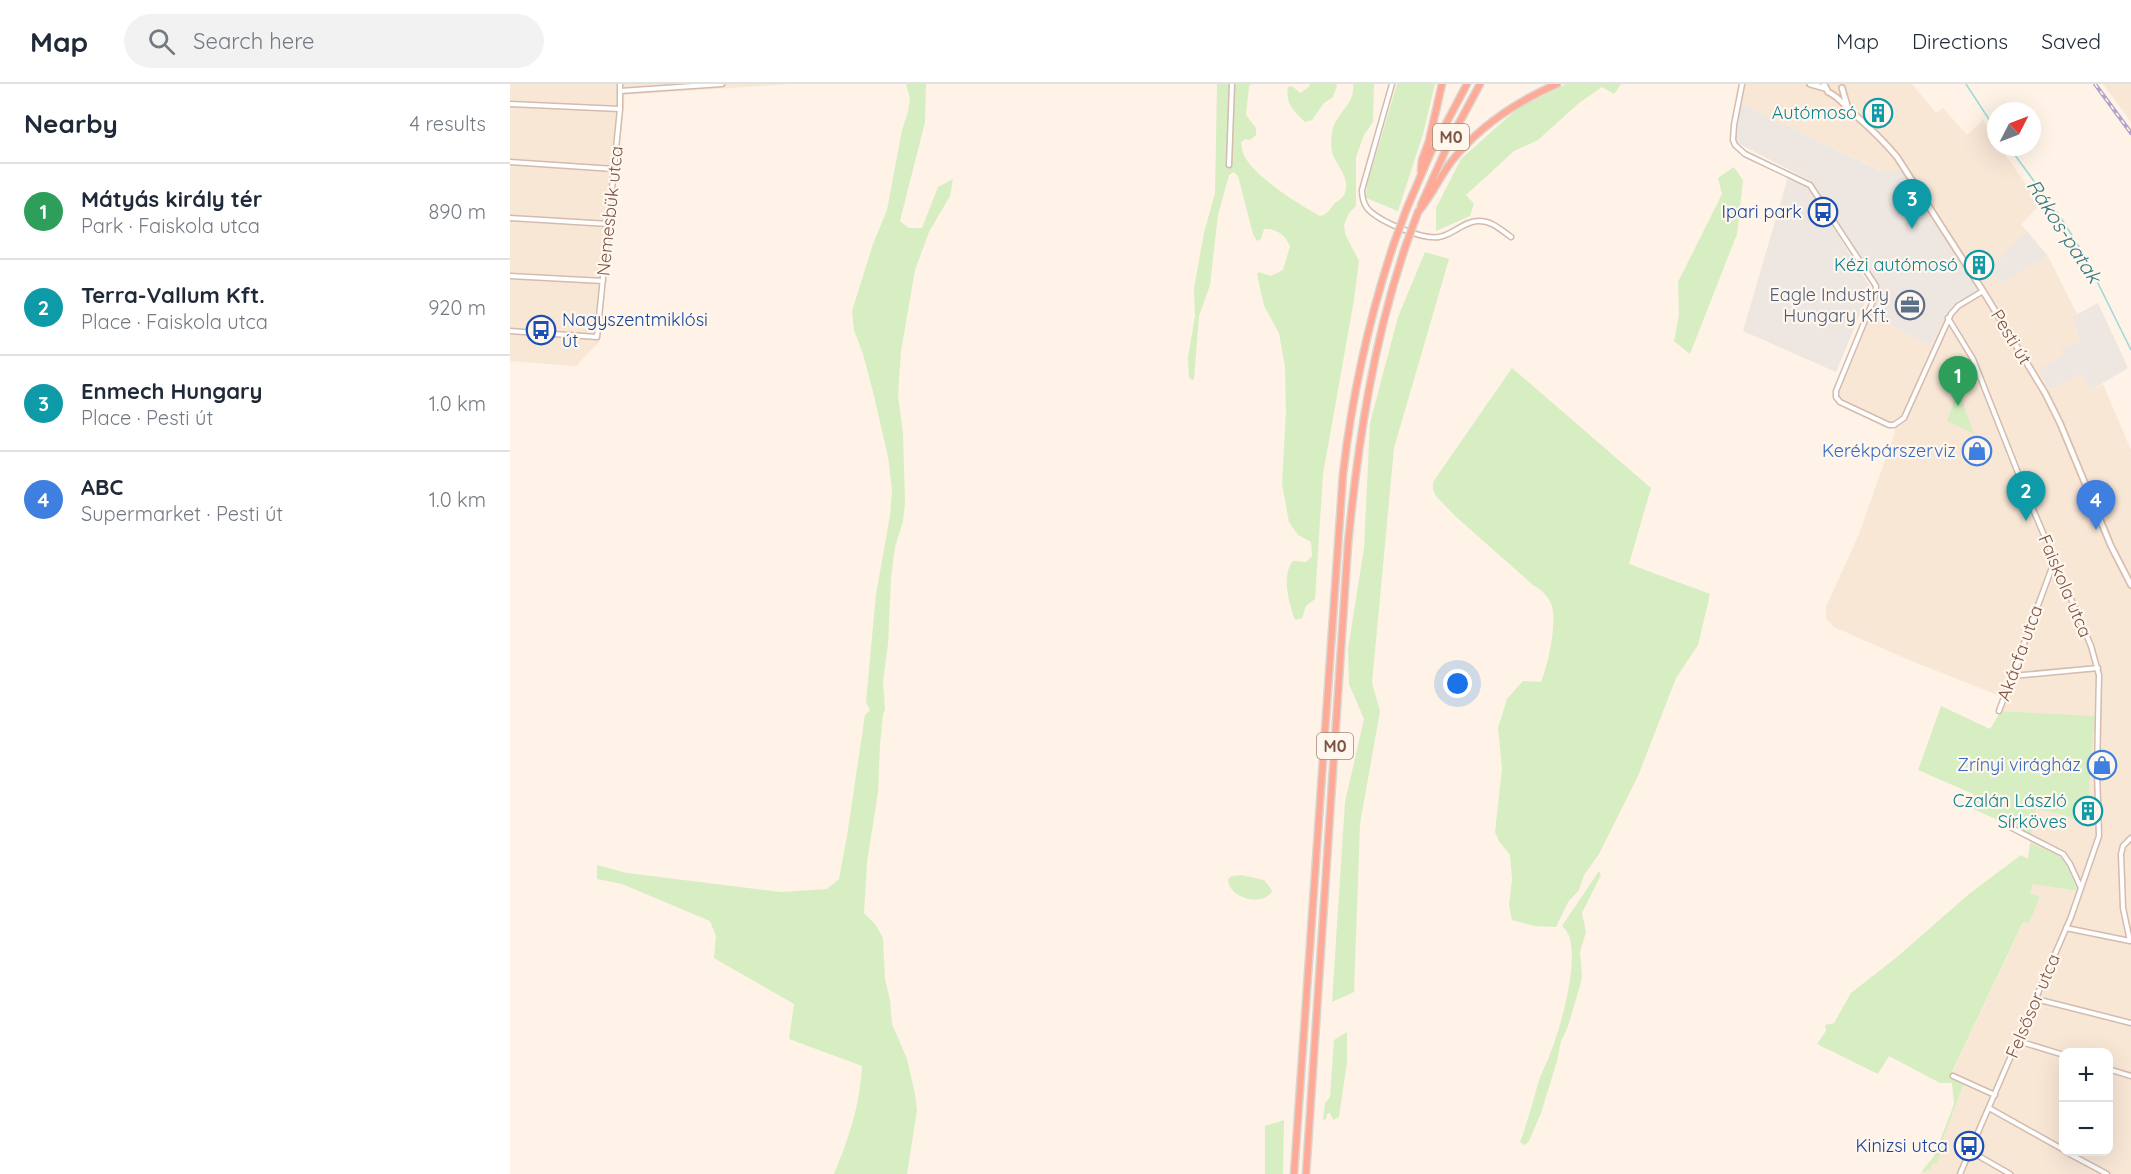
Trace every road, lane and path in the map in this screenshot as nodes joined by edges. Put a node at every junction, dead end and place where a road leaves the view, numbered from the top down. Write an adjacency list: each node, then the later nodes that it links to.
1 (620, 84): 14 (street, Nemesbük utca)
2 (722, 84): 11 (street)
3 (1232, 84): 20 (street)
4 (1392, 84): 26 (street)
5 (1442, 84): 22 (highway)
6 (1467, 84): 22 (highway, M0)
7 (1480, 84): 23 (highway, M0)
8 (1557, 84): 23 (highway)
9 (1742, 84): 30 (street)
10 (1810, 84): 12 (main road)
11 (698, 85): 14 (street)
12 (1824, 86): 15 (main road, Pesti út)
13 (1842, 86): 15 (main road); 18 (main road, Pesti út)
14 (620, 91): 17 (street, Nemesbük utca)
15 (1834, 93): 18 (main road, Pesti út)
16 (510, 104): 17 (street)
17 (620, 109): 21 (street, Nemesbük utca)
18 (1852, 112): 29 (main road, Pesti út)
19 (510, 162): 21 (street)
20 (1229, 165)
21 (614, 169): 25 (street, Nemesbük utca)
22 (1421, 175): 55 (highway, M0, bridge)
23 (1418, 212): 56 (highway, M0, bridge)
24 (510, 218): 25 (street)
25 (609, 224): 28 (street, Nemesbük utca)
26 (1511, 237)
27 (510, 276): 28 (street)
28 (603, 281): 31 (street, Nemesbük utca)
29 (1983, 291): 30 (street); 33 (main road, Pesti út)
30 (1948, 318): 32 (street, Faiskola utca)
31 (510, 332)
32 (2054, 561): 34 (street, Faiskola utca); 35 (street, Akácfa utca)
33 (2131, 585)
34 (2098, 668): 35 (street); 38 (street, Faiskola utca)
35 (2012, 676): 36 (street, Akácfa utca)
36 (1999, 711)
37 (2010, 827): 40 (street)
38 (2099, 836): 40 (street, Felsősor utca)
39 (2131, 838): 42 (street)
40 (2081, 888): 41 (street, Felsősor utca)
41 (2066, 928): 42 (street); 43 (street, Felsősor utca)
42 (2131, 941)
43 (2036, 999): 44 (street); 45 (street, Felsősor utca)
44 (2131, 1023)
45 (2018, 1041): 46 (street); 50 (street, Felsősor utca)
46 (2059, 1053)
47 (2113, 1070): 49 (street)
48 (1953, 1076): 50 (street)
49 (2131, 1076)
50 (1995, 1095): 51 (street, Felsősor utca)
51 (1989, 1108): 52 (street); 53 (street, Felsősor utca)
52 (2059, 1148)
53 (1970, 1151): 57 (street, Felsősor utca); 58 (street)
54 (2074, 1156): 59 (street)
55 (1294, 1174)
56 (1306, 1174)
57 (1960, 1174)
58 (2008, 1174)
59 (2107, 1174)

